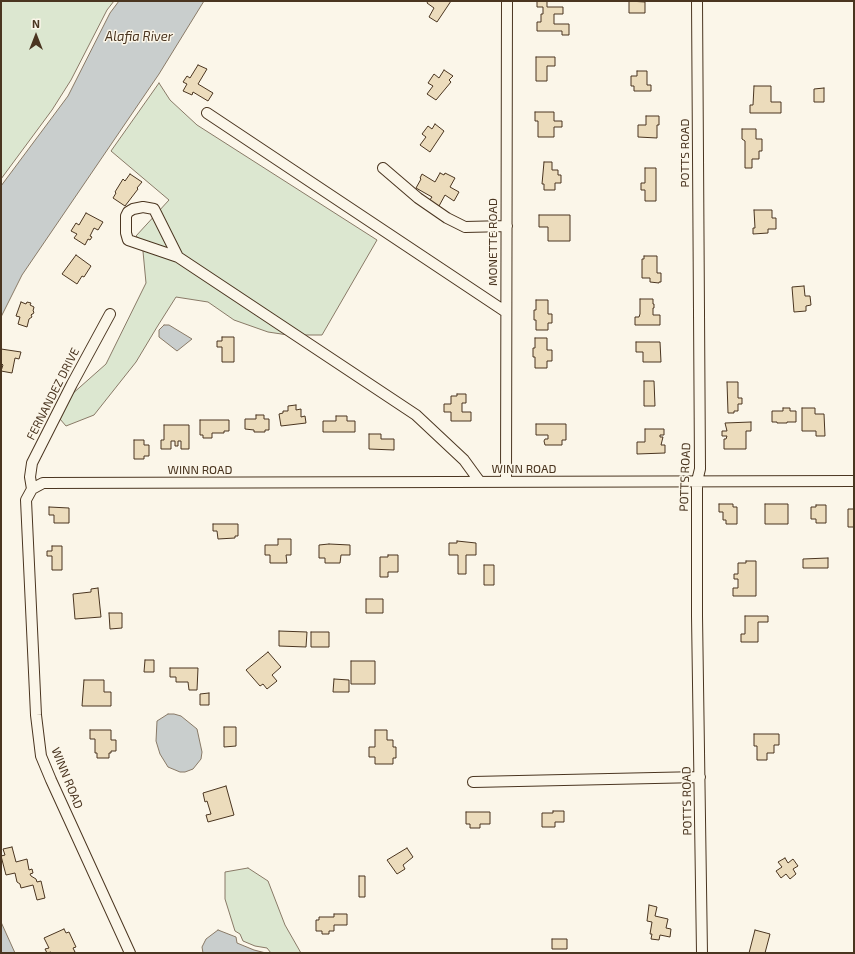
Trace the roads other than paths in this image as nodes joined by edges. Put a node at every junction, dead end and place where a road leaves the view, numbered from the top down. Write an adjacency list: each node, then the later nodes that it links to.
1 (508, 1): 5 (street, MONETTE ROAD)
2 (698, 1): 9 (street, POTTS ROAD)
3 (207, 113): 7 (street)
4 (383, 168): 5 (street)
5 (506, 226): 7 (street, MONETTE ROAD)
6 (178, 257): 6 (street); 11 (street)
7 (506, 312): 12 (street, MONETTE ROAD)
8 (110, 314): 13 (street, FERNANDEZ DRIVE)
9 (697, 481): 10 (street, WINN ROAD); 12 (street, WINN ROAD); 14 (street, POTTS ROAD)
10 (854, 481)
11 (480, 482): 12 (street, WINN ROAD); 13 (street, WINN ROAD)
12 (506, 482)
13 (32, 489): 16 (street, WINN ROAD)
14 (700, 777): 15 (street); 17 (street, POTTS ROAD)
15 (473, 782)
16 (130, 953)
17 (702, 953)

